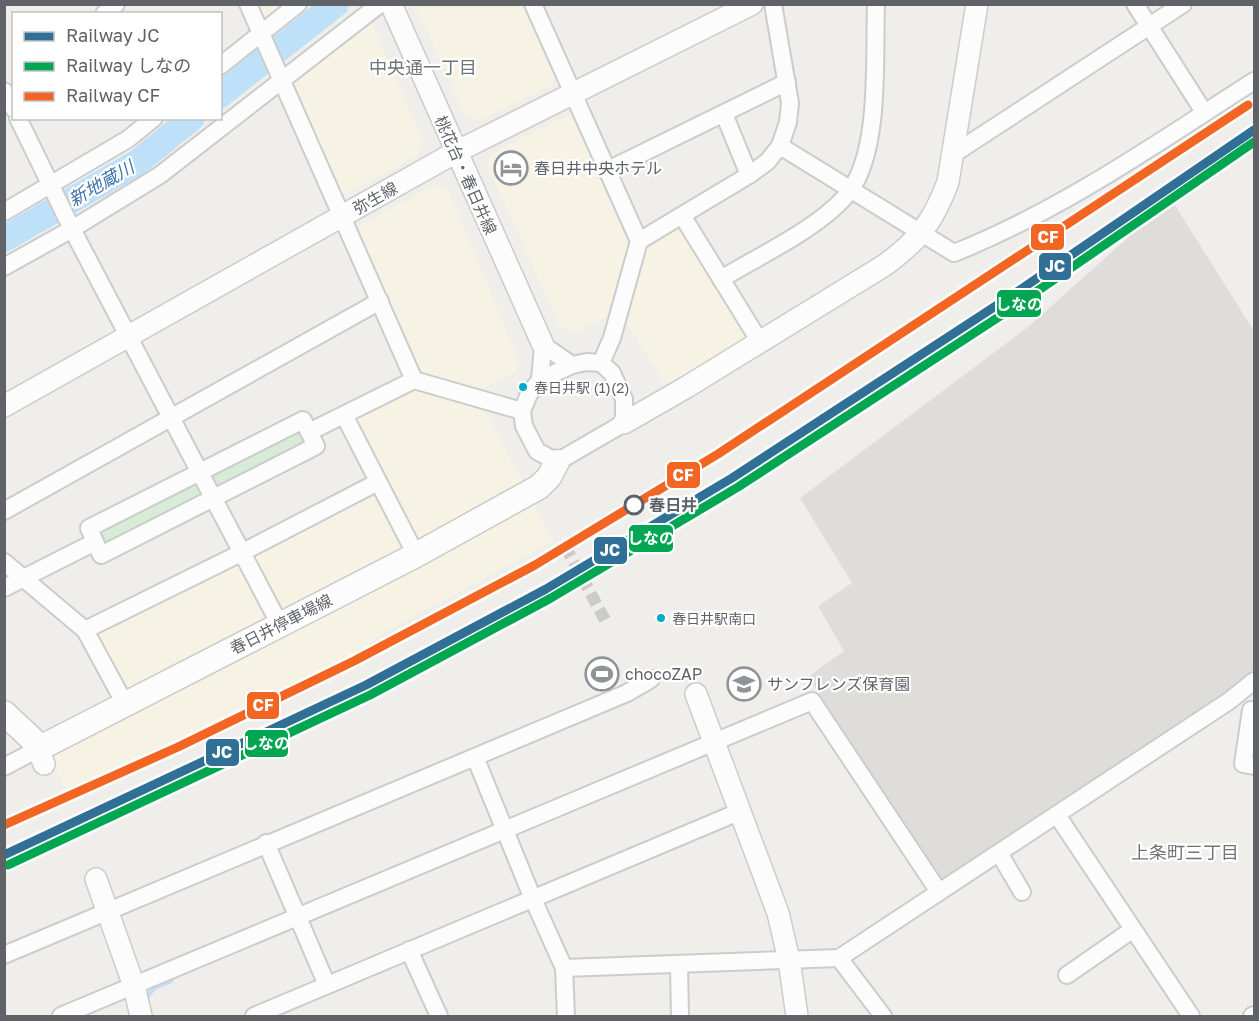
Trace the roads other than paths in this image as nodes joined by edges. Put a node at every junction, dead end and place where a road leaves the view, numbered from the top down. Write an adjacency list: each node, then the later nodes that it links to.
1 (248, 4): 13 (street)
2 (298, 4): 13 (street)
3 (380, 4): 15 (street)
4 (391, 4): 26 (street, 桃花台・春日井線)
5 (533, 4): 19 (street)
6 (752, 4): 19 (street, 弥生線)
7 (773, 4): 17 (street)
8 (876, 4): 31 (street)
9 (977, 4): 27 (street)
10 (1135, 4): 12 (street)
11 (1183, 4): 12 (street)
12 (1149, 27): 21 (street); 27 (street)
13 (264, 40): 14 (street); 15 (street)
14 (222, 65)
15 (280, 76): 33 (street); 35 (street)
16 (1254, 81): 21 (street)
17 (787, 82): 22 (street); 25 (street)
18 (4, 91): 20 (street)
19 (572, 95): 26 (street, 弥生線); 28 (street)
20 (12, 105)
21 (1204, 112): 36 (street)
22 (724, 114): 28 (street); 29 (street)
23 (19, 120): 30 (street)
24 (152, 120): 30 (street)
25 (780, 146): 29 (street); 31 (street)
26 (456, 152): 33 (street, 弥生線); 43 (street, 桃花台・春日井線)
27 (955, 153): 36 (street)
28 (606, 171): 37 (street)
29 (749, 175): 34 (street)
30 (53, 188): 32 (street); 35 (street)
31 (850, 191): 36 (street); 39 (street)
32 (4, 212)
33 (341, 217): 40 (street); 41 (street, 弥生線)
34 (683, 217): 37 (street); 39 (street)
35 (71, 226): 38 (street); 41 (street)
36 (921, 234): 42 (street)
37 (639, 241): 44 (street)
38 (4, 267)
39 (721, 279): 42 (street)
40 (380, 301): 46 (street); 51 (street)
41 (129, 336): 48 (street, 弥生線); 51 (street)
42 (760, 342): 52 (street)
43 (543, 345): 45 (street); 47 (street)
44 (601, 363): 45 (street); 52 (street)
45 (572, 365): 47 (street)
46 (414, 380): 49 (street); 50 (street)
47 (540, 380): 49 (street)
48 (4, 406)
49 (522, 411): 54 (street)
50 (344, 415): 53 (street); 56 (street)
51 (171, 416): 55 (street); 58 (street)
52 (624, 423): 54 (street)
53 (309, 432): 55 (street); 57 (street)
54 (557, 462): 61 (main road, 春日井停車場線)
55 (200, 471): 57 (street); 59 (street)
56 (378, 482): 60 (street); 61 (street)
57 (213, 498): 59 (street); 60 (street)
58 (4, 511)
59 (95, 542): 63 (street)
60 (242, 553): 65 (street); 66 (street)
61 (416, 555): 65 (main road, 春日井停車場線)
62 (4, 562): 63 (street)
63 (24, 578): 64 (street); 66 (street)
64 (4, 588)
65 (280, 625): 71 (main road, 春日井停車場線)
66 (85, 630): 71 (street)
67 (651, 679): 76 (street)
68 (1254, 681): 70 (street)
69 (696, 694): 74 (street)
70 (1229, 701): 72 (street); 80 (street)
71 (124, 704): 75 (main road, 春日井停車場線)
72 (1253, 710): 78 (street)
73 (4, 713): 75 (main road)
74 (715, 742): 79 (street); 81 (street); 85 (street)
75 (41, 756): 77 (street)
76 (475, 757): 81 (street); 82 (street)
77 (4, 766)
78 (1254, 766)
79 (741, 811): 87 (street); 94 (street)
80 (1057, 815): 83 (street); 90 (street)
81 (505, 831): 87 (street); 89 (street)
82 (266, 843): 88 (street); 89 (street)
83 (999, 853): 85 (street); 86 (street)
84 (96, 879): 88 (street)
85 (939, 892): 93 (street)
86 (1022, 892)
87 (533, 899): 91 (street); 96 (street)
88 (108, 911): 92 (street); 99 (street)
89 (299, 917): 98 (street); 99 (street)
90 (1132, 930): 97 (street); 108 (street)
91 (409, 951): 98 (street); 103 (street)
92 (4, 955)
93 (839, 958): 94 (street); 107 (street)
94 (789, 960): 95 (street); 106 (street)
95 (679, 964): 96 (street); 105 (street)
96 (564, 968): 104 (street)
97 (1067, 975)
98 (327, 985): 102 (street)
99 (134, 986): 100 (street); 101 (street)
100 (61, 1017)
101 (141, 1017)
102 (254, 1017)
103 (439, 1017)
104 (566, 1017)
105 (680, 1017)
106 (797, 1017)
107 (883, 1017)
108 (1191, 1017)

